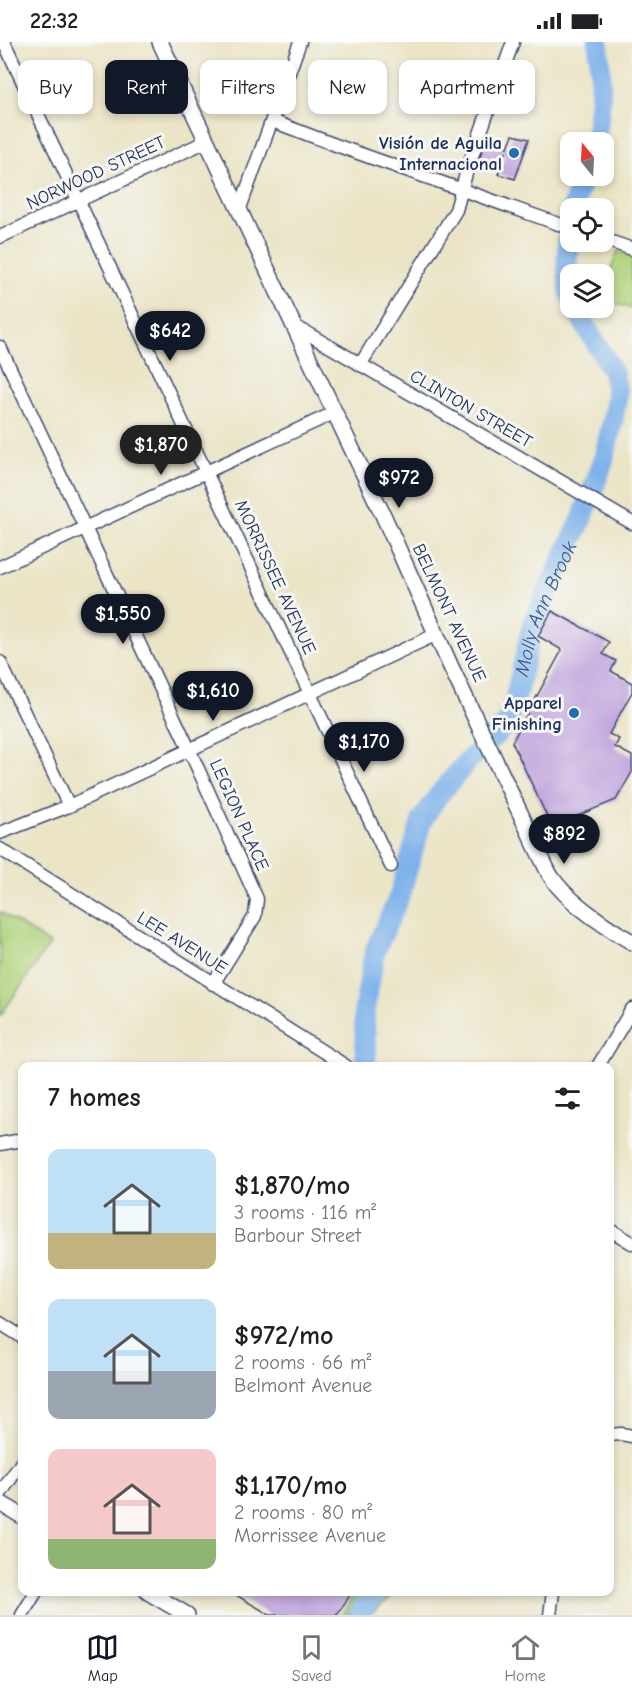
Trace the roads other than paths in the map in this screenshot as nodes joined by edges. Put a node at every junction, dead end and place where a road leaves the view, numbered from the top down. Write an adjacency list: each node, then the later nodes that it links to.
1 (4, 42): 8 (street, MORRISSEE AVENUE)
2 (160, 42): 6 (main road, BELMONT AVENUE)
3 (300, 42): 5 (street)
4 (513, 42): 7 (street)
5 (272, 121): 7 (street); 9 (street)
6 (207, 141): 8 (street, NORWOOD STREET); 9 (main road, BELMONT AVENUE)
7 (462, 189): 10 (street); 16 (street)
8 (78, 201): 11 (street, NORWOOD STREET); 18 (street, MORRISSEE AVENUE)
9 (239, 211): 14 (main road, BELMONT AVENUE)
10 (560, 224)
11 (0, 237)
12 (614, 243): 13 (street)
13 (632, 249)
14 (293, 325): 16 (street, CLINTON STREET); 17 (main road, BELMONT AVENUE)
15 (0, 347): 20 (street, LEGION PLACE)
16 (360, 365): 19 (street, CLINTON STREET)
17 (334, 413): 18 (street); 22 (main road, BELMONT AVENUE)
18 (206, 472): 20 (street); 24 (street, MORRISSEE AVENUE)
19 (632, 523)
20 (84, 528): 21 (street); 25 (street, LEGION PLACE)
21 (0, 567)
22 (437, 634): 24 (street); 30 (main road, BELMONT AVENUE)
23 (0, 662): 26 (street)
24 (310, 693): 25 (street); 29 (street, MORRISSEE AVENUE)
25 (189, 749): 26 (street); 31 (street, LEGION PLACE)
26 (69, 806): 27 (street)
27 (0, 833)
28 (0, 849): 31 (street, LEE AVENUE)
29 (391, 866)
30 (632, 942)
31 (213, 984): 33 (street, LEE AVENUE)
32 (632, 1008): 34 (street)
33 (340, 1062)
34 (600, 1062)
35 (18, 1141): 36 (street)
36 (0, 1144)
37 (614, 1232): 38 (street)
38 (632, 1243)
39 (0, 1323): 40 (street)
40 (18, 1334)
41 (614, 1435): 42 (street)
42 (632, 1436)
43 (18, 1468): 44 (street)
44 (0, 1494)
45 (0, 1503): 46 (main road)
46 (18, 1514)
47 (34, 1596): 50 (street)
48 (155, 1596): 51 (main road)
49 (552, 1596): 52 (street)
50 (22, 1615)
51 (188, 1615)
52 (550, 1615)

